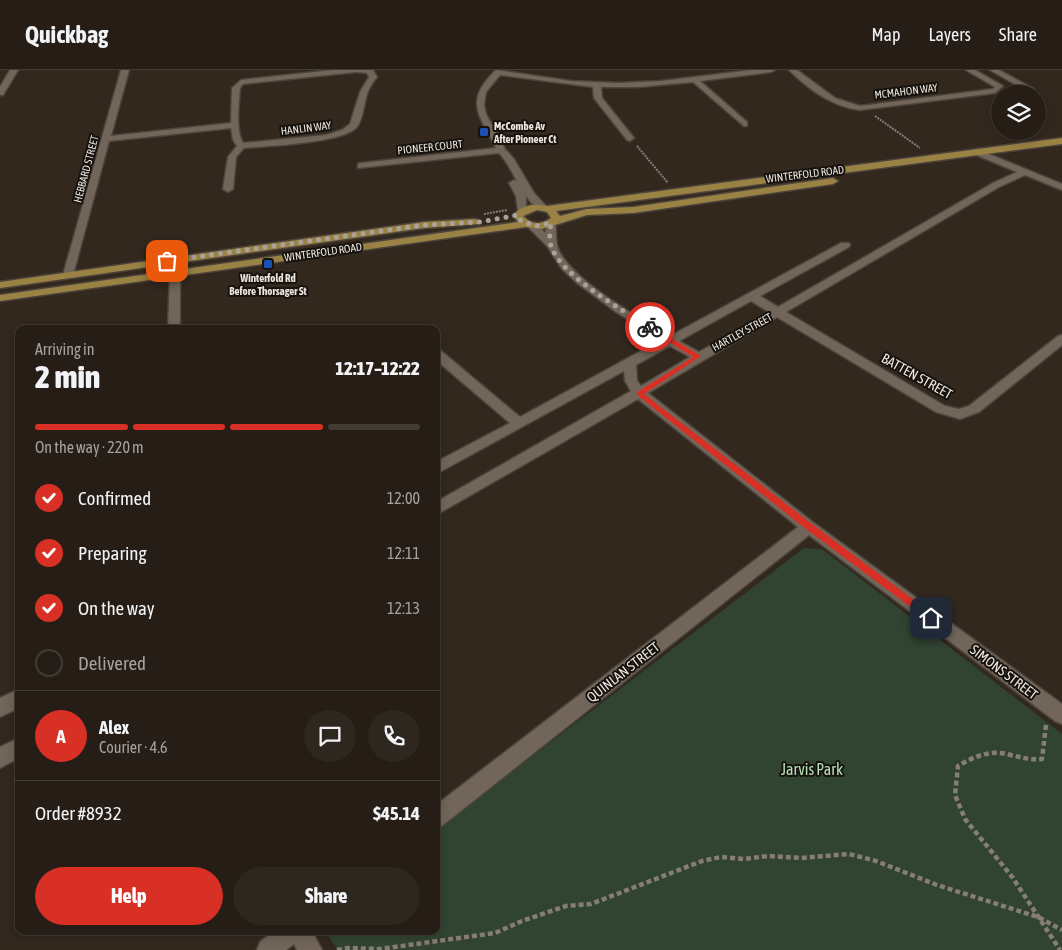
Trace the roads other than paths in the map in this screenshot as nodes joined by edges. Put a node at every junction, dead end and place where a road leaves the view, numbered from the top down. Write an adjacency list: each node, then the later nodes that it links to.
1 (14, 70): 13 (street)
2 (125, 70): 17 (street, HEBBARD STREET)
3 (353, 70): 15 (street)
4 (358, 70): 19 (street, HANLIN WAY)
5 (771, 70): 10 (street)
6 (793, 70): 7 (street, MCMAHON WAY)
7 (970, 70)
8 (994, 70): 11 (street)
9 (499, 71): 12 (street); 21 (street)
10 (693, 78): 12 (street); 14 (street)
11 (1022, 85)
12 (597, 86): 16 (street)
13 (0, 93)
14 (744, 124)
15 (235, 125): 17 (street); 19 (street)
16 (630, 138)
17 (106, 139): 35 (street, HEBBARD STREET)
18 (1062, 141): 22 (main road, WINTERFOLD ROAD)
19 (241, 146): 27 (street)
20 (1062, 147): 23 (main road, WINTERFOLD ROAD)
21 (501, 150): 24 (street, PIONEER COURT); 28 (street); 29 (street)
22 (977, 152): 23 (street); 28 (main road, WINTERFOLD ROAD)
23 (990, 158): 25 (street); 30 (main road, WINTERFOLD ROAD)
24 (361, 166)
25 (1024, 172): 26 (street); 39 (street, HARTLEY STREET)
26 (1062, 187)
27 (228, 189)
28 (545, 208): 29 (main road, WINTERFOLD ROAD); 30 (main road)
29 (520, 213): 31 (main road); 35 (main road, WINTERFOLD ROAD)
30 (552, 222): 31 (main road, WINTERFOLD ROAD); 32 (street)
31 (530, 225): 32 (street); 34 (main road, WINTERFOLD ROAD)
32 (550, 244): 42 (street)
33 (845, 245): 37 (street, HARTLEY STREET)
34 (175, 274): 38 (main road, WINTERFOLD ROAD); 40 (street)
35 (68, 275): 36 (main road, WINTERFOLD ROAD)
36 (0, 285)
37 (751, 296): 39 (street, BATTEN STREET); 42 (street, HARTLEY STREET)
38 (0, 298)
39 (777, 312): 41 (street, BATTEN STREET); 44 (street, HARTLEY STREET)
40 (174, 325)
41 (1062, 340)
42 (672, 341): 44 (street); 45 (street, HARTLEY STREET)
43 (440, 356): 47 (street)
44 (698, 356): 46 (street, HARTLEY STREET)
45 (630, 363): 46 (street); 47 (street, HARTLEY STREET)
46 (639, 394): 49 (street, HARTLEY STREET); 50 (street, SIMONS STREET)
47 (519, 423): 48 (street, HARTLEY STREET)
48 (440, 466)
49 (440, 507)
50 (809, 527): 53 (street, SIMONS STREET); 56 (street, QUINLAN STREET)
51 (15, 700): 52 (street)
52 (0, 708)
53 (1058, 712)
54 (15, 749): 55 (street)
55 (0, 758)
56 (440, 815)
57 (287, 935): 59 (street)
58 (301, 935): 60 (street)
59 (268, 950)
60 (311, 950)

